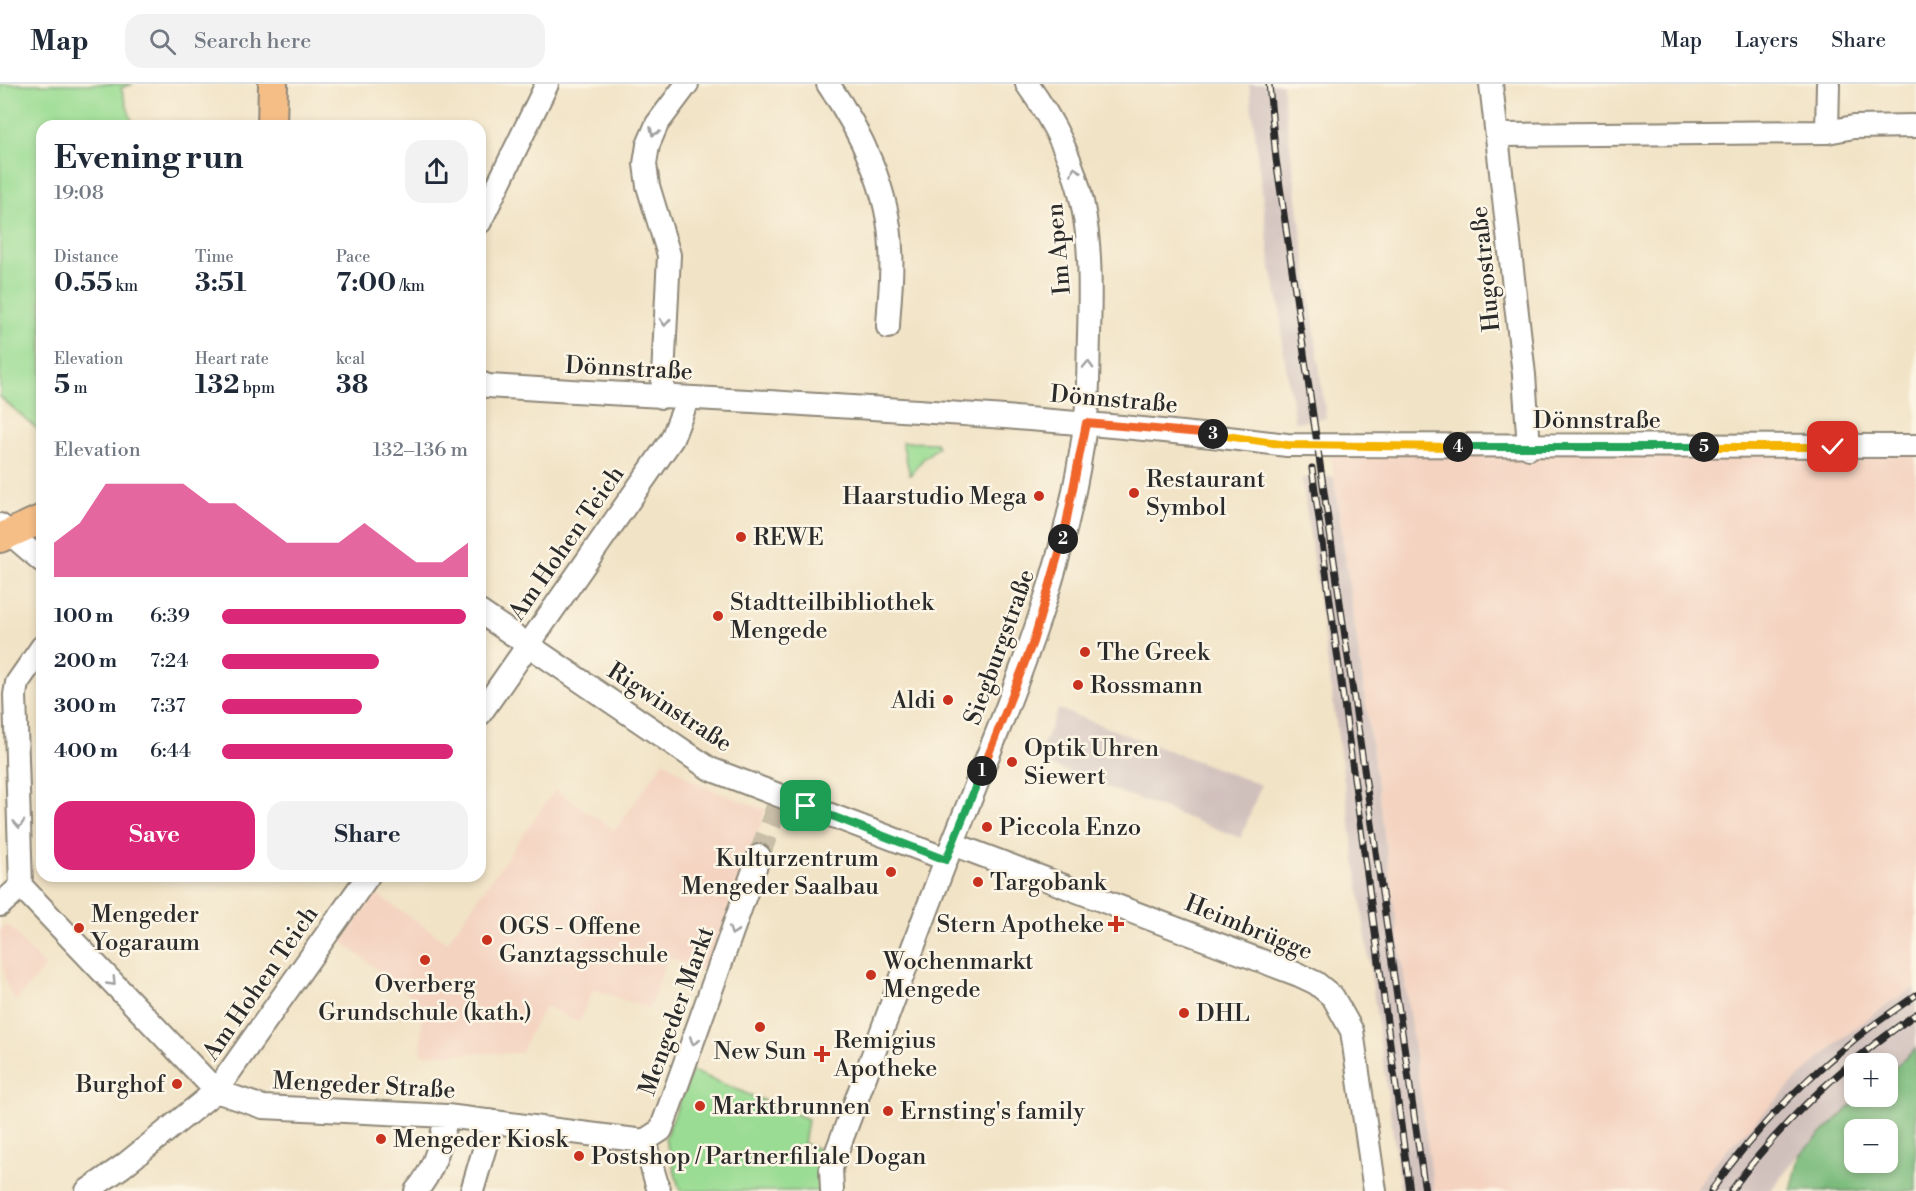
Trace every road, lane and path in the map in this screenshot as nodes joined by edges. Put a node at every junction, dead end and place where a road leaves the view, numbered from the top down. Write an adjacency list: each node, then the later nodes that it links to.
1 (273, 84): 8 (main road)
2 (547, 84): 12 (street)
3 (687, 84): 15 (street, one-way to 15)
4 (828, 84): 13 (street)
5 (1027, 84): 17 (street, Im Apen, one-way to 5)
6 (1491, 84): 11 (street, Hugostraße)
7 (1828, 84): 10 (street)
8 (272, 120)
9 (1916, 126): 10 (street)
10 (1827, 132): 11 (street)
11 (1497, 135): 19 (street, Hugostraße)
12 (486, 210)
13 (888, 327)
14 (486, 386): 15 (street, Dönnstraße)
15 (662, 398): 16 (street, Dönnstraße)
16 (688, 398): 17 (street, Dönnstraße); 24 (street, Am Hohen Teich)
17 (1086, 423): 19 (street, Dönnstraße); 27 (street, Siegburgstraße)
18 (1916, 446): 19 (street, Dönnstraße)
19 (1529, 448)
20 (36, 521): 21 (main road)
21 (3, 532): 22 (street)
22 (36, 557)
23 (486, 616): 24 (street, Rigwinstraße)
24 (528, 645): 26 (street, Am Hohen Teich); 27 (street, Rigwinstraße)
25 (36, 656): 30 (street, one-way to 30)
26 (486, 705)
27 (950, 852): 36 (street, Siegburgstraße); 41 (street, Heimbrügge)
28 (759, 856): 35 (street, Mengeder Markt, one-way to 35)
29 (364, 882): 32 (street, Am Hohen Teich)
30 (21, 886): 31 (street); 32 (street, Mengeder Straße, one-way to 32)
31 (0, 905)
32 (216, 1091): 33 (street, Mengeder Straße); 37 (street, Am Hohen Teich)
33 (447, 1116): 34 (street, Mengeder Straße); 38 (street)
34 (490, 1121): 35 (street, Mengeder Straße); 39 (street)
35 (644, 1141): 40 (street)
36 (831, 1188)
37 (87, 1191)
38 (416, 1191)
39 (472, 1191)
40 (658, 1191)
41 (1375, 1191)

